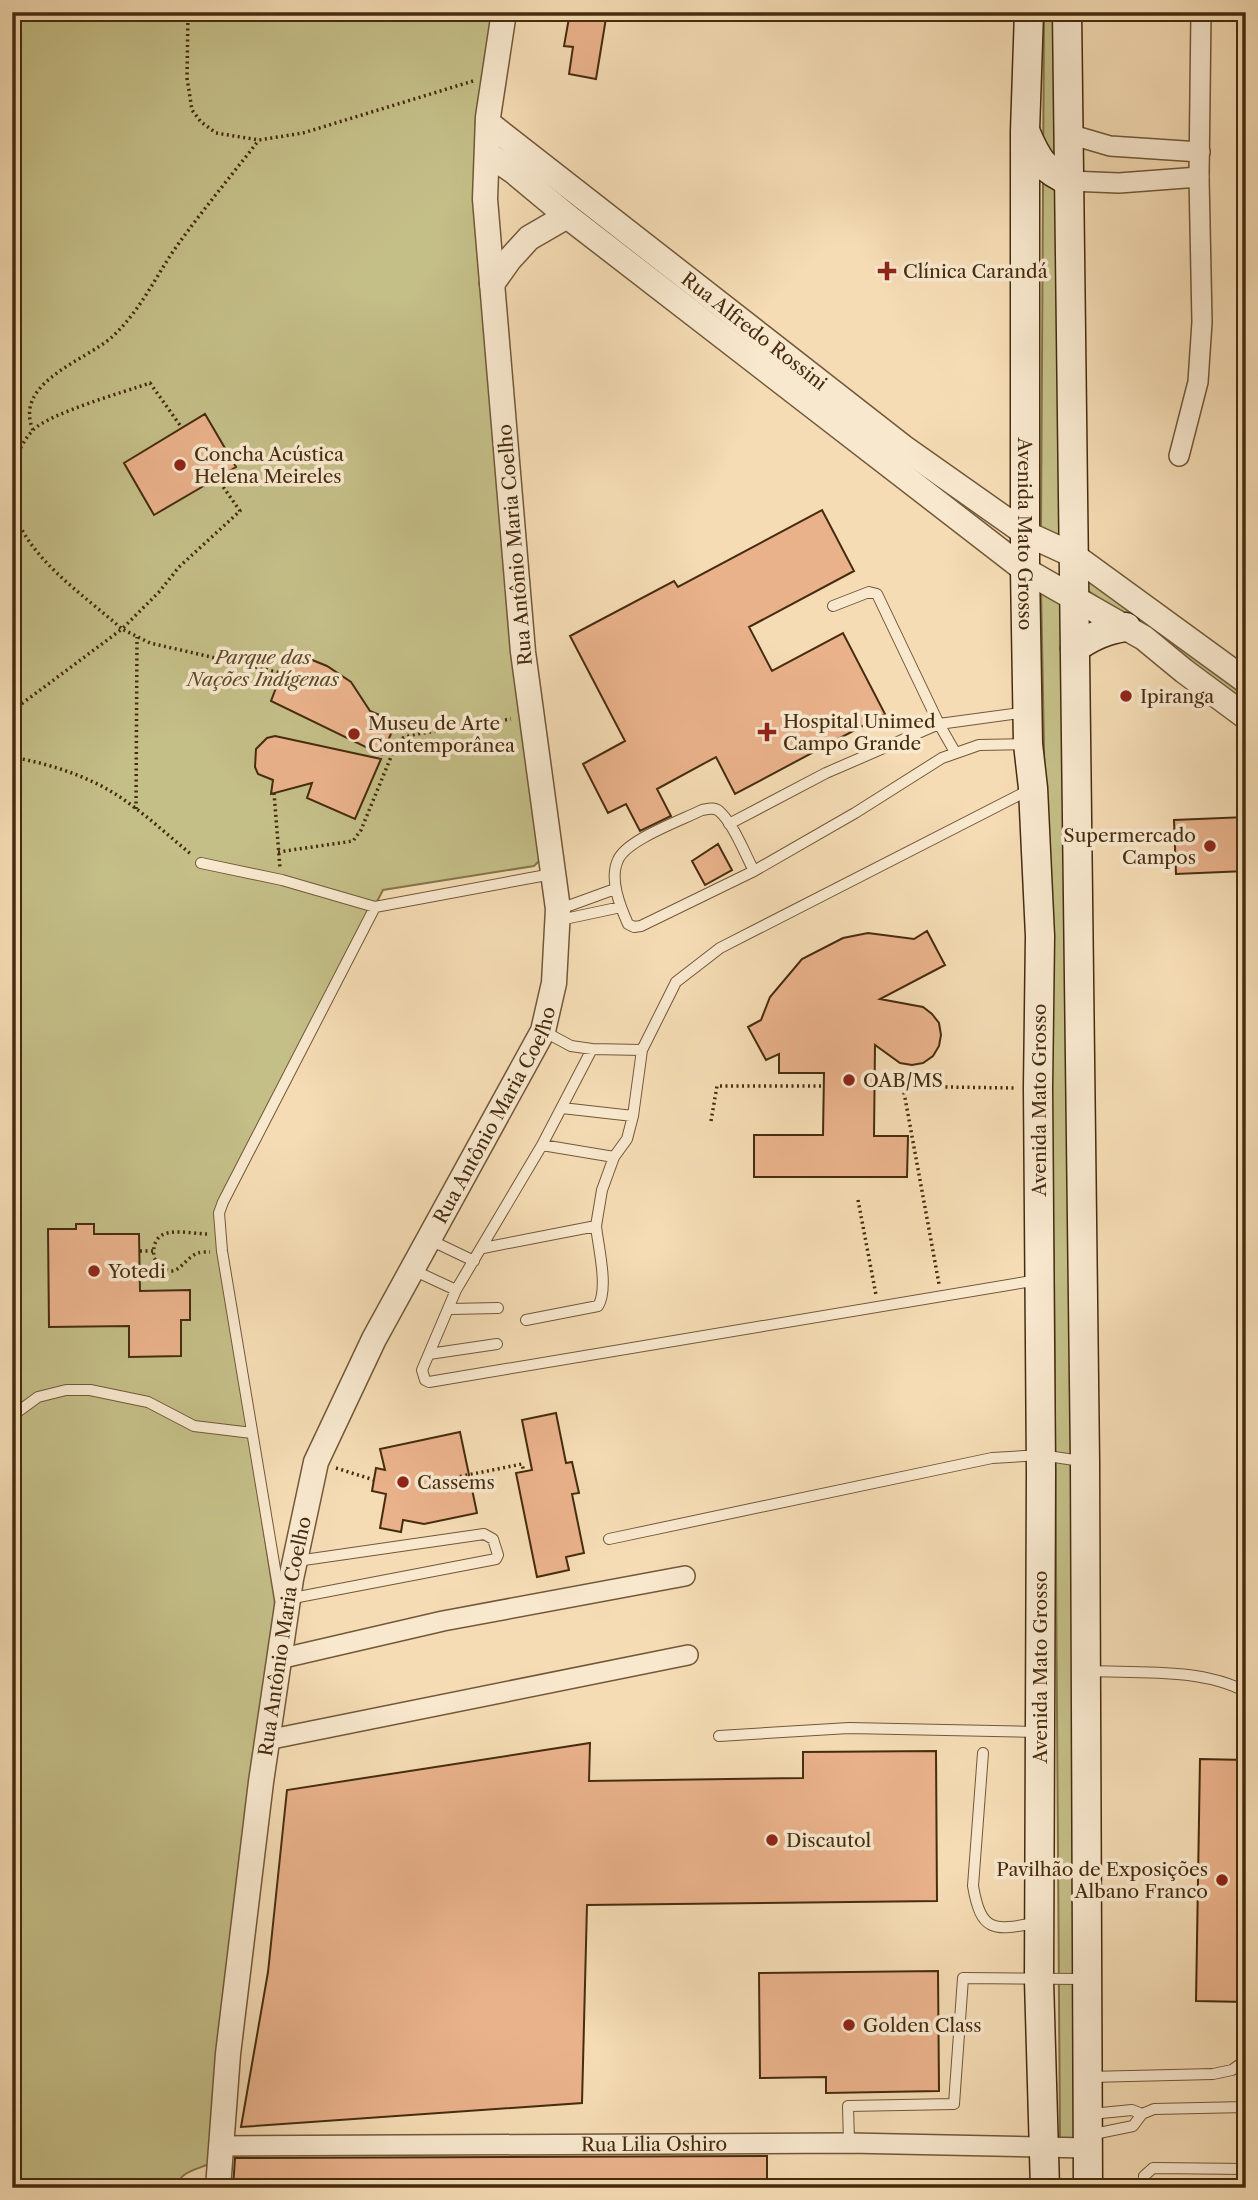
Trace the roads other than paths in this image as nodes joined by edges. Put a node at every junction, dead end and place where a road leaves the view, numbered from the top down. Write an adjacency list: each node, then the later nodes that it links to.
1 (503, 12): 5 (street, Rua Antônio Maria Coelho)
2 (1029, 12): 6 (main road, Avenida Mato Grosso)
3 (1201, 12): 8 (street)
4 (1064, 16): 7 (main road)
5 (488, 123): 9 (street, Rua Antônio Maria Coelho); 15 (street, Rua Alfredo Rossini)
6 (1025, 131): 11 (main road); 15 (main road, Avenida Mato Grosso)
7 (1069, 134): 8 (street); 11 (main road)
8 (1200, 152): 10 (street)
9 (488, 154): 12 (street); 13 (street, Rua Antônio Maria Coelho)
10 (1199, 177): 11 (street); 14 (street)
11 (1070, 181): 16 (main road)
12 (567, 216): 13 (street); 17 (street)
13 (492, 284): 33 (street, Rua Antônio Maria Coelho)
14 (1179, 456)
15 (1025, 533): 16 (street, Rua Alfredo Rossini); 17 (main road, Avenida Mato Grosso)
16 (1073, 555): 18 (main road); 23 (street, Rua Alfredo Rossini)
17 (1026, 570): 18 (street); 24 (main road, Avenida Mato Grosso)
18 (1075, 598): 20 (street); 21 (main road)
19 (833, 606): 26 (lane)
20 (1126, 627): 21 (main road); 22 (street)
21 (1075, 648): 39 (main road)
22 (1184, 671): 23 (street); 25 (street)
23 (1237, 675)
24 (1028, 712): 26 (lane); 27 (main road, Avenida Mato Grosso)
25 (1246, 716)
26 (940, 724): 28 (lane); 30 (lane)
27 (1028, 744): 28 (lane); 29 (main road, Avenida Mato Grosso)
28 (955, 752): 32 (lane)
29 (1033, 788): 38 (main road, Avenida Mato Grosso); 42 (lane)
30 (729, 824): 32 (lane); 34 (lane)
31 (201, 863): 35 (lane)
32 (754, 870): 36 (lane)
33 (554, 874): 35 (lane); 37 (street, Rua Antônio Maria Coelho)
34 (615, 889): 36 (lane); 37 (lane)
35 (375, 907): 60 (lane)
36 (621, 907): 37 (lane)
37 (558, 915): 40 (street, Rua Antônio Maria Coelho)
38 (1040, 936): 39 (main road); 52 (main road, Avenida Mato Grosso)
39 (1080, 973): 62 (main road)
40 (543, 1031): 41 (lane); 48 (street, Rua Antônio Maria Coelho)
41 (592, 1049): 42 (lane); 43 (lane)
42 (642, 1050): 44 (lane)
43 (562, 1108): 44 (lane); 45 (lane)
44 (633, 1116): 46 (lane)
45 (542, 1145): 46 (lane); 49 (lane)
46 (614, 1157): 47 (lane)
47 (596, 1226): 49 (lane); 56 (lane)
48 (430, 1239): 50 (lane); 51 (street, Rua Antônio Maria Coelho)
49 (483, 1248): 50 (lane)
50 (474, 1261): 53 (lane)
51 (413, 1269): 53 (lane); 64 (street, Rua Antônio Maria Coelho)
52 (1038, 1279): 58 (lane); 61 (main road, Avenida Mato Grosso)
53 (456, 1290): 55 (lane)
54 (498, 1308): 55 (lane)
55 (450, 1309): 58 (lane)
56 (526, 1320)
57 (497, 1344): 58 (lane)
58 (429, 1354)
59 (12, 1416): 60 (lane)
60 (252, 1433): 67 (lane)
61 (1041, 1455): 62 (lane); 63 (lane); 72 (main road, Avenida Mato Grosso)
62 (1085, 1461): 70 (main road)
63 (609, 1539)
64 (296, 1562): 66 (street, Rua Antônio Maria Coelho); 66 (lane)
65 (685, 1576): 69 (street)
66 (288, 1599): 67 (street, Rua Antônio Maria Coelho)
67 (284, 1626): 69 (street, Rua Antônio Maria Coelho)
68 (688, 1655): 74 (street)
69 (279, 1659): 74 (street, Rua Antônio Maria Coelho)
70 (1085, 1671): 71 (lane); 77 (main road)
71 (1246, 1692)
72 (1040, 1732): 73 (lane); 76 (main road, Avenida Mato Grosso)
73 (719, 1736)
74 (267, 1740): 85 (street, Rua Antônio Maria Coelho)
75 (983, 1754): 76 (lane)
76 (1040, 1922): 78 (main road, Avenida Mato Grosso)
77 (1086, 1979): 78 (lane); 80 (main road)
78 (1039, 1980): 84 (lane); 86 (main road, Avenida Mato Grosso)
79 (1246, 2060): 80 (lane)
80 (1087, 2077): 83 (main road)
81 (1246, 2107): 82 (lane)
82 (1142, 2114): 83 (lane); 83 (lane)
83 (1087, 2132): 86 (street, Rua Lilia Oshiro); 90 (main road)
84 (849, 2143): 85 (street, Rua Lilia Oshiro); 86 (street, Rua Lilia Oshiro)
85 (220, 2146): 88 (street, Rua Antônio Maria Coelho)
86 (1043, 2147): 89 (main road, Avenida Mato Grosso)
87 (1246, 2169): 91 (lane)
88 (218, 2188)
89 (1045, 2188)
90 (1088, 2188)
91 (1144, 2188)

